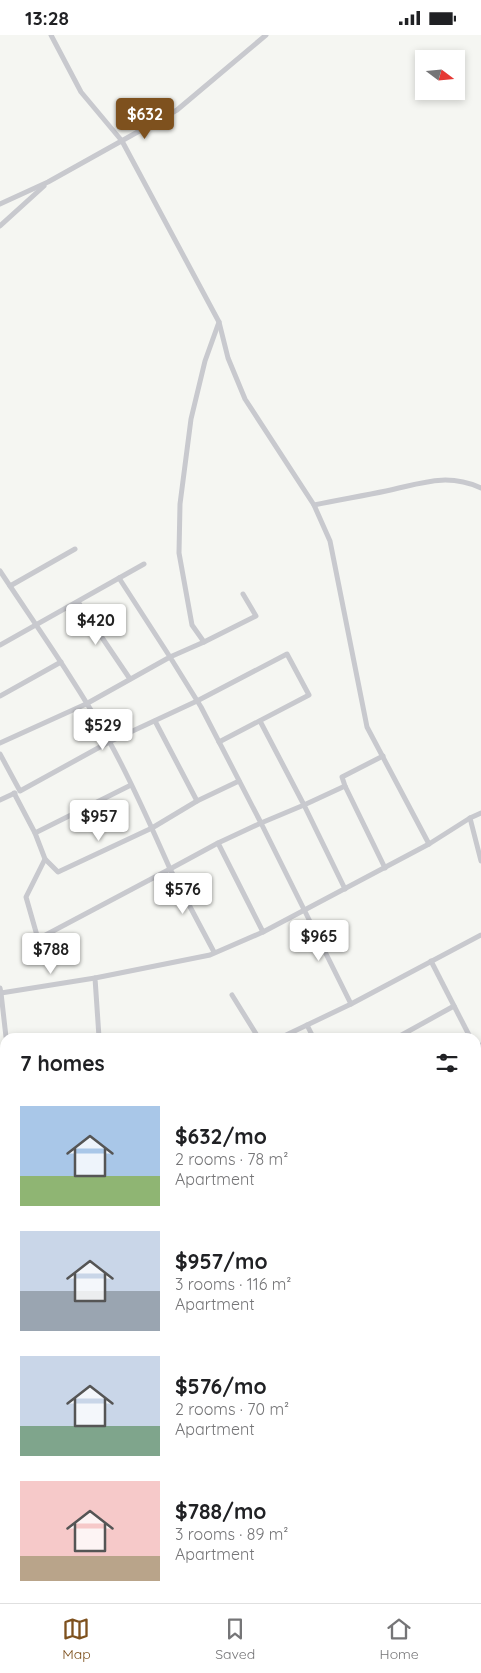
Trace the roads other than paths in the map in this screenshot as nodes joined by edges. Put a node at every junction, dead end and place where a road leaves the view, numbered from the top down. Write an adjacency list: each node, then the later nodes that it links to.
1 (51, 35): 3 (street)
2 (266, 35): 3 (street)
3 (122, 141): 4 (street); 7 (street)
4 (48, 182): 5 (street); 6 (street)
5 (0, 204)
6 (0, 226)
7 (219, 322): 9 (street); 18 (street)
8 (481, 488): 9 (street)
9 (314, 505): 32 (street)
10 (75, 549): 14 (street)
11 (144, 564): 13 (street)
12 (0, 571): 14 (street)
13 (119, 578): 16 (street); 20 (street)
14 (10, 586): 17 (street)
15 (242, 594): 18 (street)
16 (78, 602): 17 (street); 22 (street)
17 (37, 626): 19 (street); 21 (street)
18 (204, 642): 20 (street)
19 (0, 645)
20 (170, 657): 22 (street); 24 (street)
21 (60, 662): 23 (street); 25 (street)
22 (130, 679): 25 (street)
23 (0, 696)
24 (197, 701): 26 (street); 27 (street); 29 (street)
25 (86, 704): 28 (street); 30 (street)
26 (154, 721): 28 (street); 39 (street)
27 (260, 721): 29 (street); 40 (street)
28 (109, 742): 34 (street); 36 (street)
29 (219, 742): 33 (street)
30 (0, 743)
31 (0, 753): 36 (street)
32 (383, 756): 35 (street); 47 (street)
33 (239, 781): 39 (street); 43 (street)
34 (130, 785): 44 (street); 45 (street)
35 (346, 785): 40 (street); 50 (street)
36 (20, 791): 37 (street)
37 (14, 793): 38 (street); 45 (street)
38 (0, 800)
39 (197, 801): 44 (street)
40 (304, 805): 43 (street); 52 (street)
41 (481, 813): 42 (street)
42 (470, 818): 47 (street); 49 (street)
43 (261, 823): 46 (street); 53 (street)
44 (152, 828): 48 (street); 51 (street)
45 (34, 833): 48 (street)
46 (218, 843): 51 (street); 54 (street)
47 (429, 844): 50 (street)
48 (45, 859): 51 (street)
49 (481, 861)
50 (385, 868): 52 (street)
51 (170, 869): 56 (street)
52 (345, 889): 53 (street)
53 (304, 911): 54 (street); 61 (street)
54 (263, 933): 56 (street)
55 (481, 935): 57 (street)
56 (214, 952): 58 (street)
57 (431, 961): 61 (street); 62 (street)
58 (95, 978): 59 (street); 65 (street)
59 (0, 991): 64 (street)
60 (232, 995): 66 (street)
61 (351, 1004): 63 (street)
62 (454, 1006): 69 (street); 70 (street)
63 (307, 1025): 67 (street); 68 (street)
64 (5, 1033)
65 (99, 1033)
66 (256, 1033)
67 (290, 1033)
68 (311, 1033)
69 (405, 1033)
70 (468, 1033)

